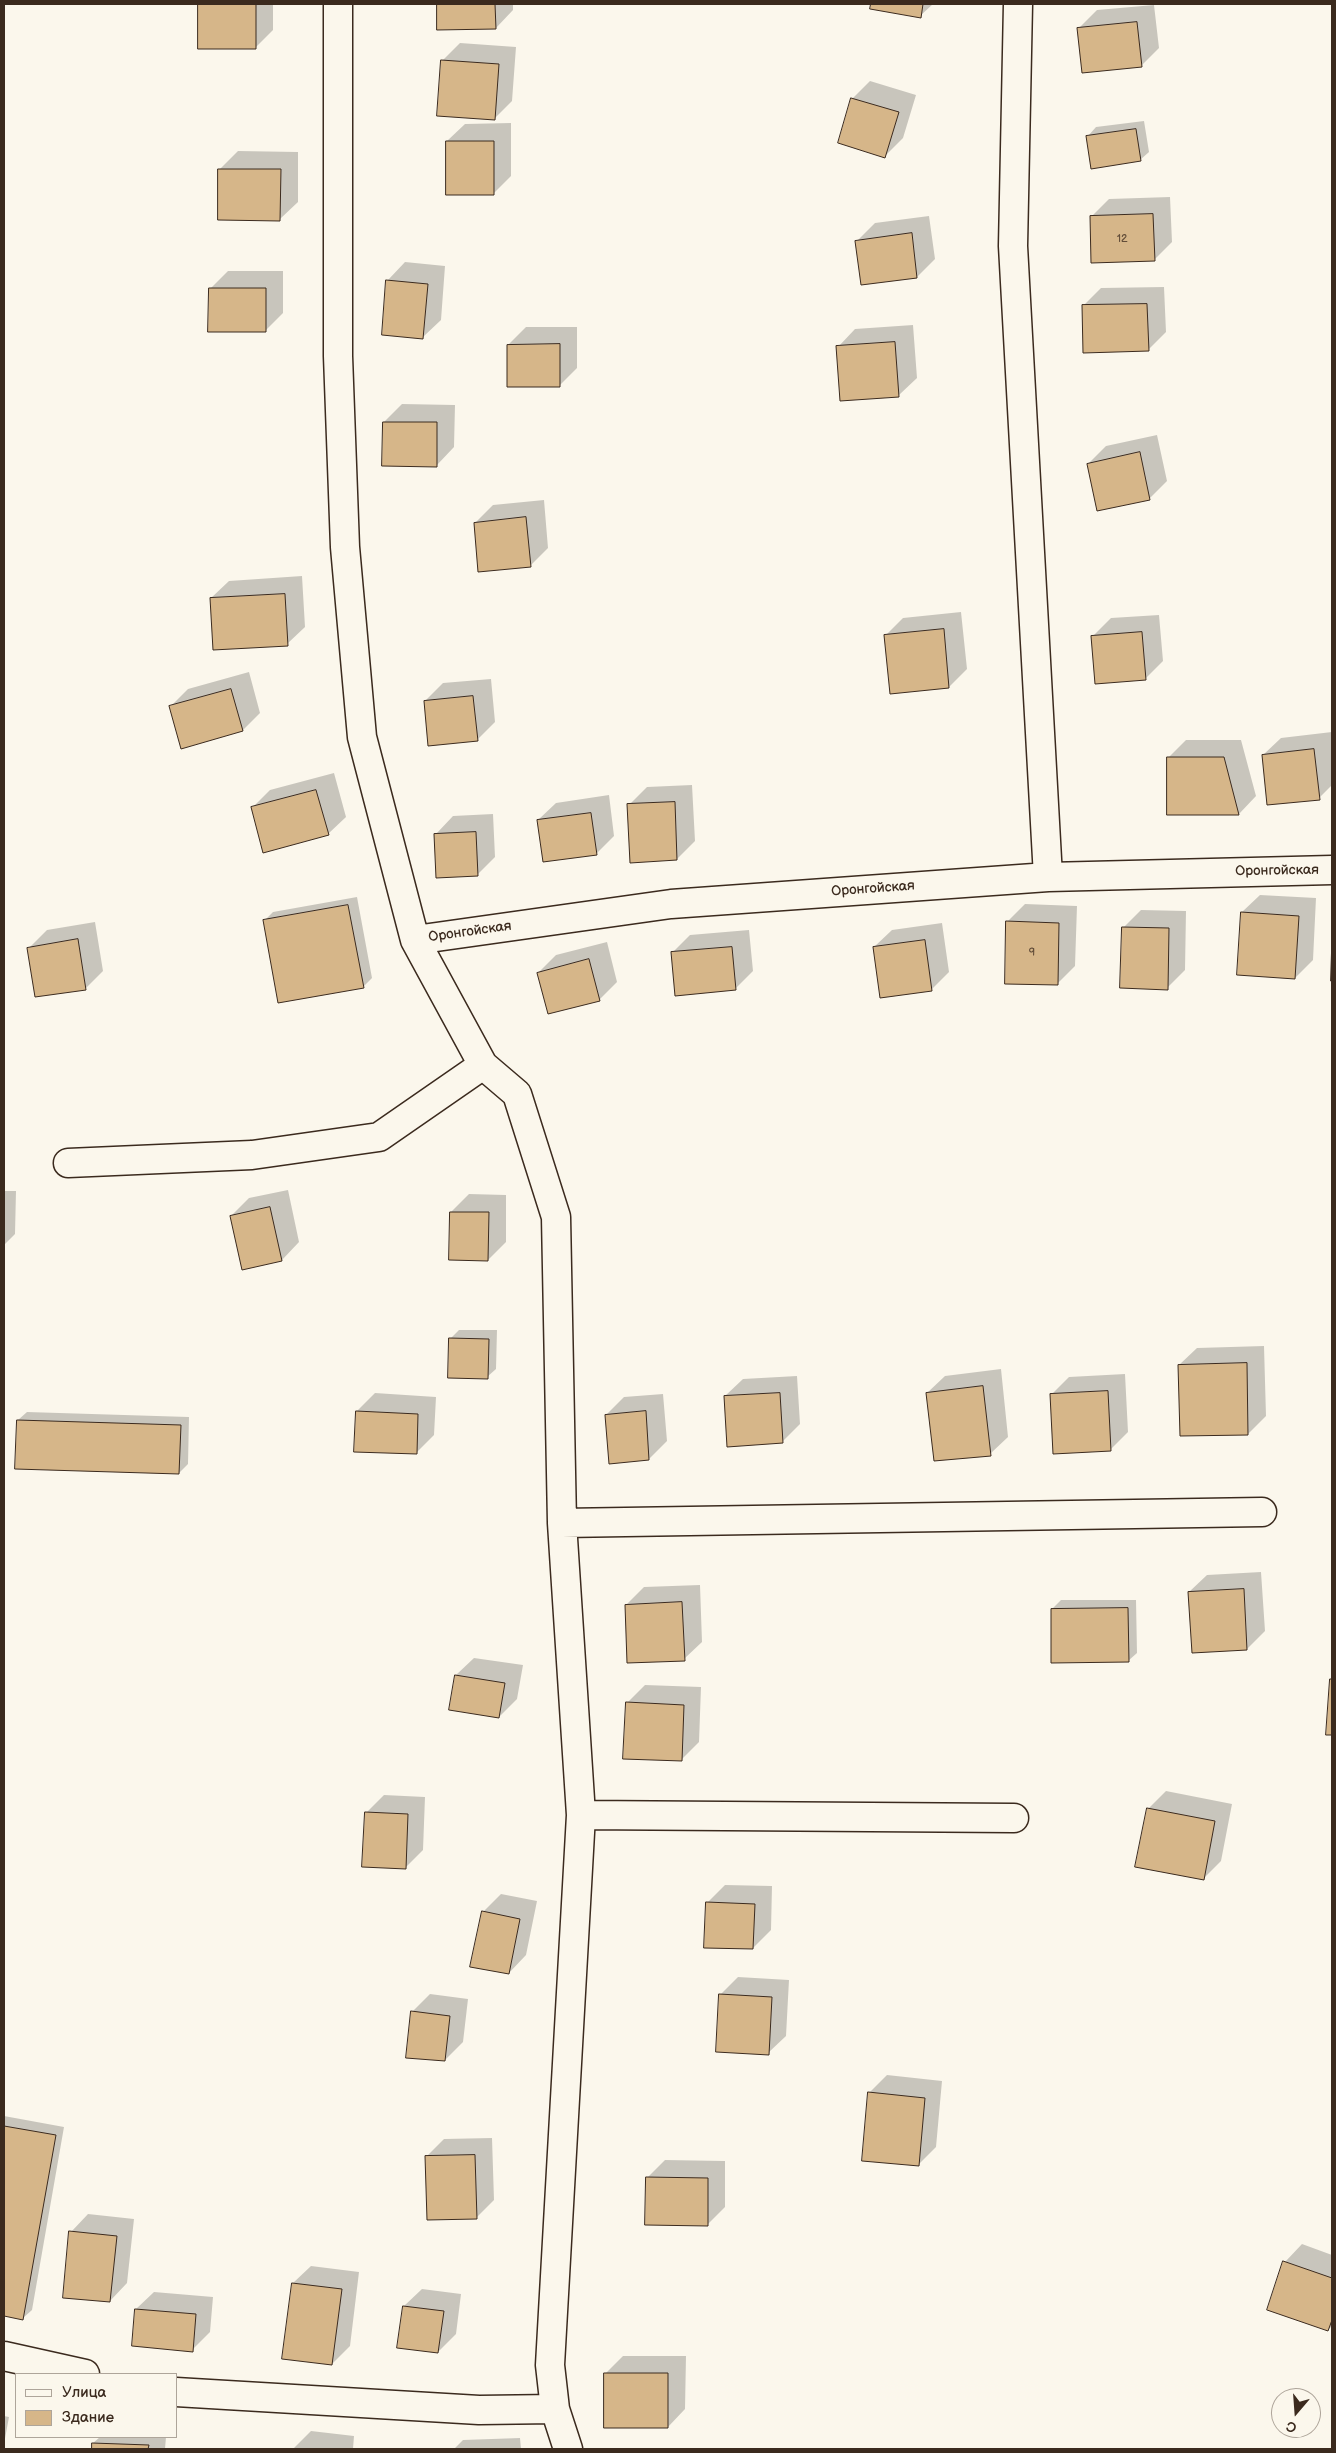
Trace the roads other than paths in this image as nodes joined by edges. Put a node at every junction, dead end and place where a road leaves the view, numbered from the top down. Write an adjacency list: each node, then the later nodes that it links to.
1 (338, 4): 5 (street)
2 (1018, 4): 4 (street)
3 (1332, 870): 4 (street, Оронгойская)
4 (1048, 877): 5 (street, Оронгойская)
5 (415, 940): 6 (street)
6 (483, 1066): 7 (street); 9 (street)
7 (68, 1163)
8 (1262, 1512): 9 (street)
9 (562, 1524): 10 (street)
10 (582, 1815): 11 (street); 15 (street)
11 (1014, 1818)
12 (4, 2356): 13 (street)
13 (80, 2373)
14 (178, 2392): 15 (street)
15 (556, 2409): 16 (street)
16 (568, 2449)

